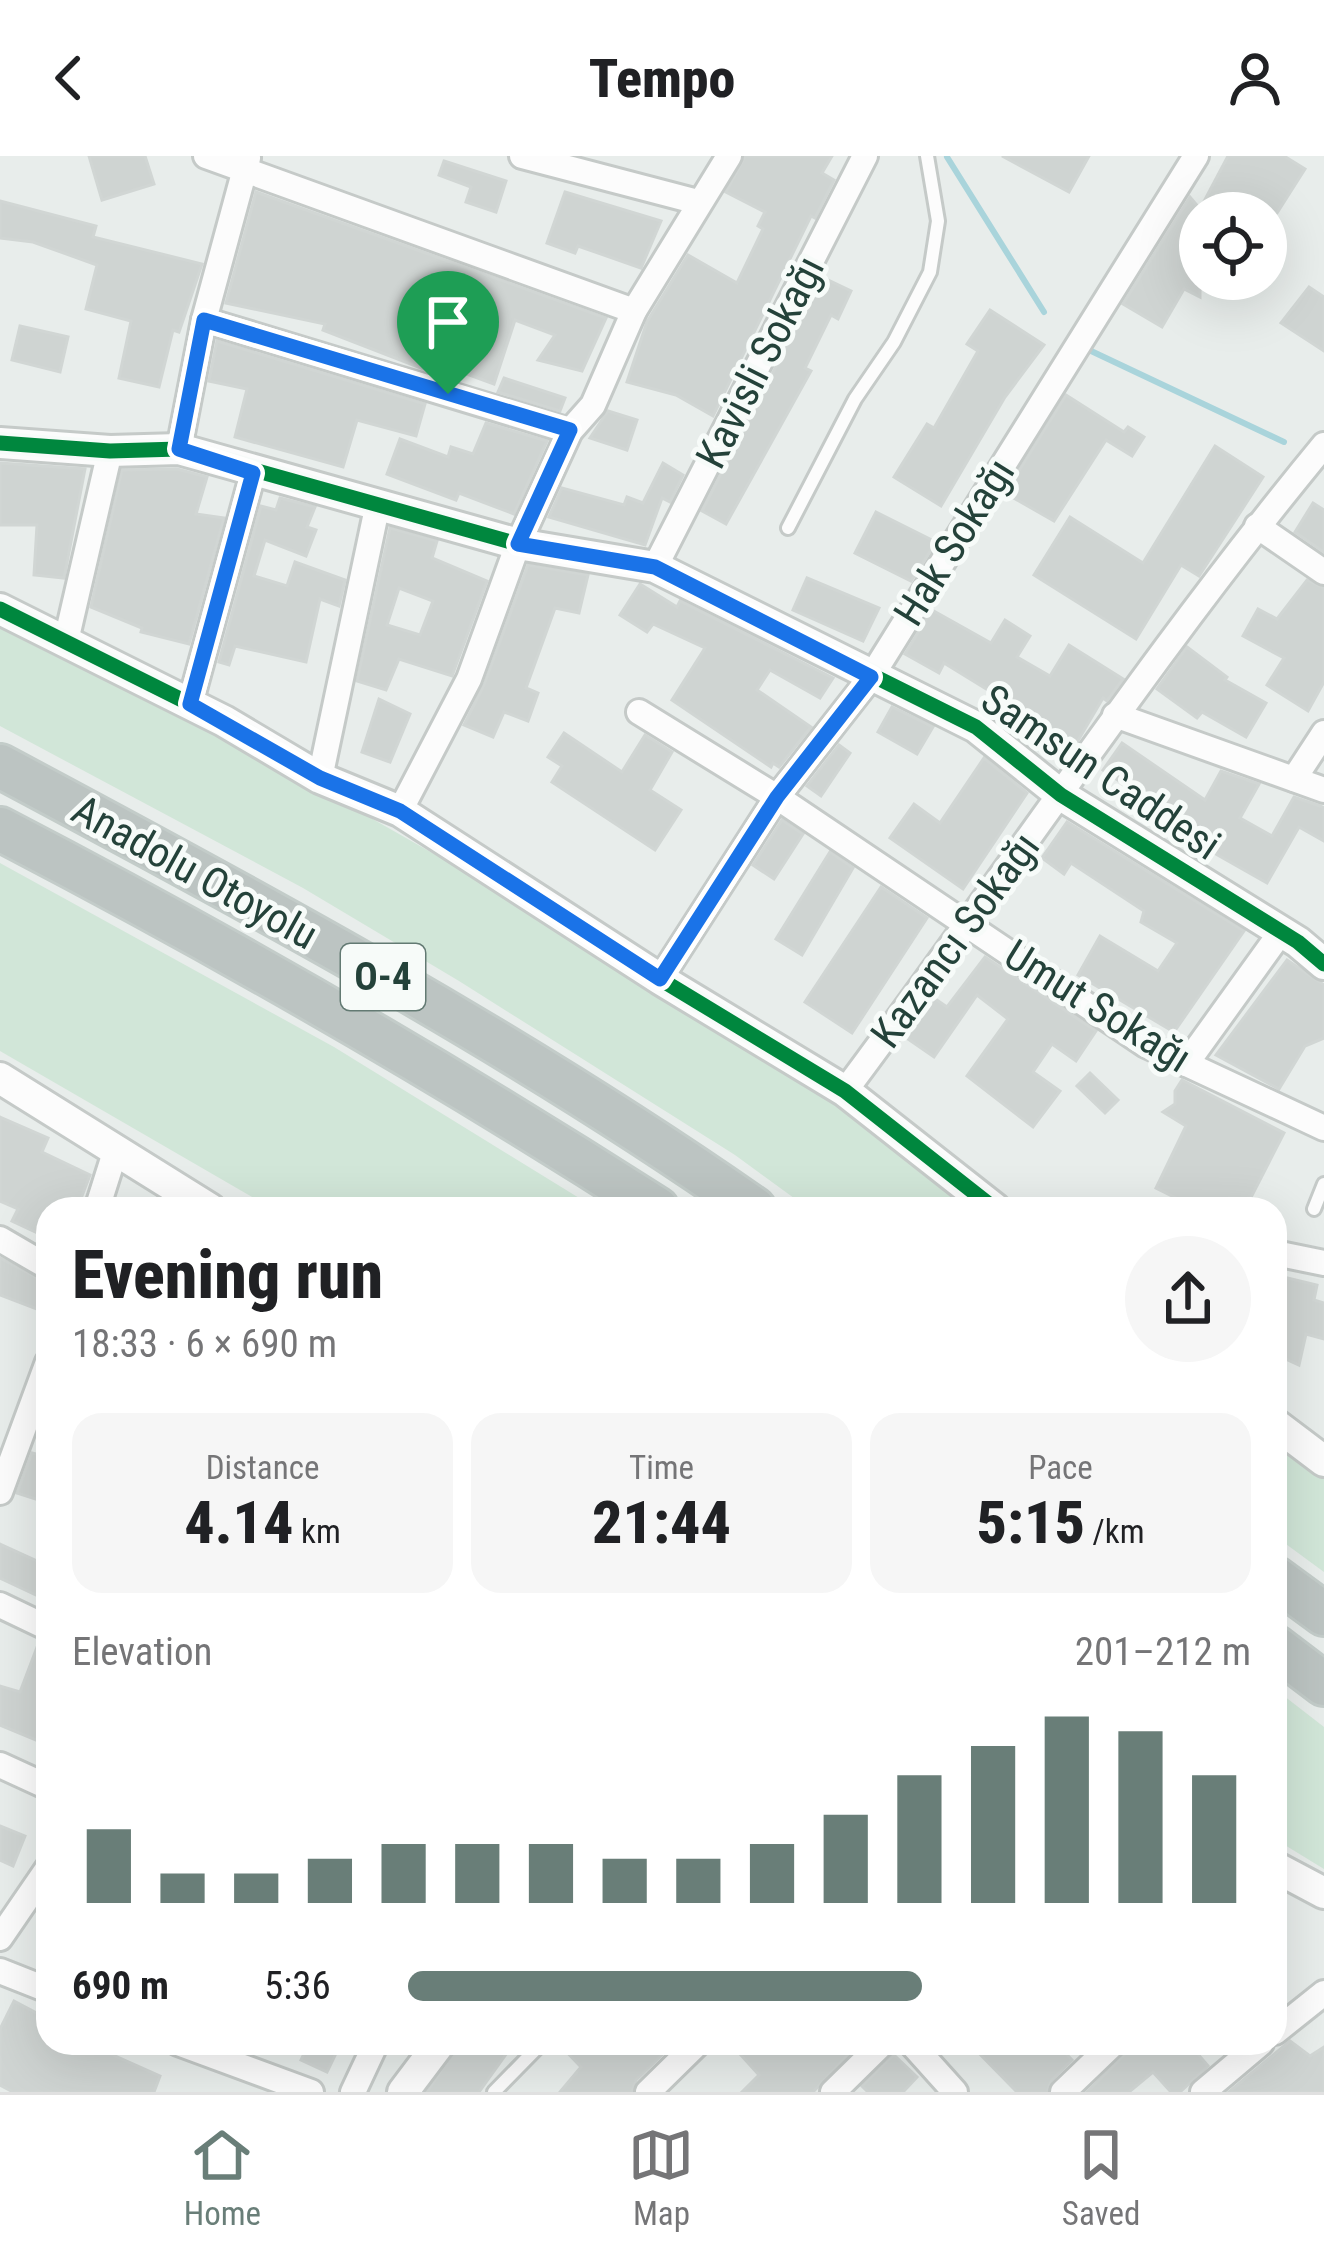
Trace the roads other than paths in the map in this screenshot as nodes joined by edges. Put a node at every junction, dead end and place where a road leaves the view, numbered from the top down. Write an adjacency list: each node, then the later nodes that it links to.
1 (206, 156): 7 (street)
2 (522, 156): 8 (street)
3 (729, 156): 8 (street)
4 (865, 156): 21 (street, Kavisli Sokağı)
5 (926, 156): 19 (lane)
6 (1196, 156): 25 (street, Hak Sokağı)
7 (246, 164): 9 (street); 10 (street)
8 (698, 202): 9 (street)
9 (634, 311): 11 (street)
10 (204, 320): 11 (street); 14 (street)
11 (570, 430): 20 (street)
12 (0, 443): 15 (street, Samsun Caddesi)
13 (1324, 445): 18 (street, Kazancı Sokağı)
14 (179, 449): 15 (street, Samsun Caddesi); 16 (street, Samsun Caddesi)
15 (110, 452): 24 (street)
16 (253, 473): 17 (street, Samsun Caddesi); 26 (street)
17 (377, 508): 20 (street, Samsun Caddesi); 31 (street)
18 (1257, 526): 22 (street); 28 (street, Kazancı Sokağı)
19 (788, 528)
20 (518, 544): 21 (street, Samsun Caddesi); 36 (street)
21 (655, 567): 25 (street, Samsun Caddesi)
22 (1324, 572)
23 (0, 608): 24 (street)
24 (66, 641): 26 (street)
25 (871, 677): 34 (street, Samsun Caddesi); 35 (street, Hak Sokağı)
26 (190, 704): 31 (street)
27 (639, 712): 35 (street, Umut Sokağı)
28 (1115, 715): 32 (street); 34 (street, Kazancı Sokağı)
29 (1324, 733): 32 (street)
30 (0, 766): 51 (highway, Anadolu Otoyolu / O-4)
31 (320, 778): 36 (street)
32 (1294, 779): 33 (street)
33 (1324, 790)
34 (1060, 795): 38 (street, Kazancı Sokağı); 39 (street, Samsun Caddesi)
35 (777, 797): 38 (street, Umut Sokağı); 41 (street, Hak Sokağı)
36 (400, 811): 41 (street)
37 (0, 829): 50 (highway, Anadolu Otoyolu / O-4)
38 (969, 925): 42 (street, Umut Sokağı); 44 (street, Kazancı Sokağı)
39 (1301, 936): 40 (street, Samsun Caddesi); 42 (street)
40 (1324, 964)
41 (660, 979): 44 (street)
42 (1186, 1064): 45 (street, Umut Sokağı)
43 (0, 1078): 46 (street)
44 (845, 1090): 52 (street)
45 (1324, 1128)
46 (116, 1149): 48 (street); 49 (street)
47 (1324, 1184): 53 (lane)
48 (101, 1197)
49 (191, 1197)
50 (637, 1197)
51 (735, 1197)
52 (980, 1197)
53 (1314, 1209)
54 (0, 1239): 56 (street)
55 (1287, 1255): 57 (street)
56 (36, 1260)
57 (1324, 1263)
58 (36, 1421): 61 (street)
59 (1287, 1433): 60 (street)
60 (1324, 1461)
61 (3, 1475)
62 (1287, 1587): 64 (highway)
63 (0, 1605): 65 (street)
64 (1324, 1614)
65 (36, 1622)
66 (1287, 1656): 67 (highway)
67 (1324, 1684)
68 (0, 1765): 69 (street)
69 (36, 1782)
70 (1287, 1879): 72 (street)
71 (36, 1886): 73 (street)
72 (1324, 1892)
73 (0, 1938)
74 (0, 1971): 75 (street)
75 (36, 1985)
76 (1324, 1993): 77 (street)
77 (1287, 2022)
78 (211, 2055): 87 (street)
79 (370, 2055): 88 (street)
80 (431, 2055): 89 (street)
81 (530, 2055): 90 (lane)
82 (686, 2055): 91 (street)
83 (871, 2055): 92 (street)
84 (922, 2055): 93 (street)
85 (1102, 2055): 94 (street)
86 (1248, 2055): 95 (street)
87 (310, 2092)
88 (353, 2092)
89 (403, 2092)
90 (494, 2092)
91 (648, 2092)
92 (833, 2092)
93 (955, 2092)
94 (1063, 2092)
95 (1204, 2092)

